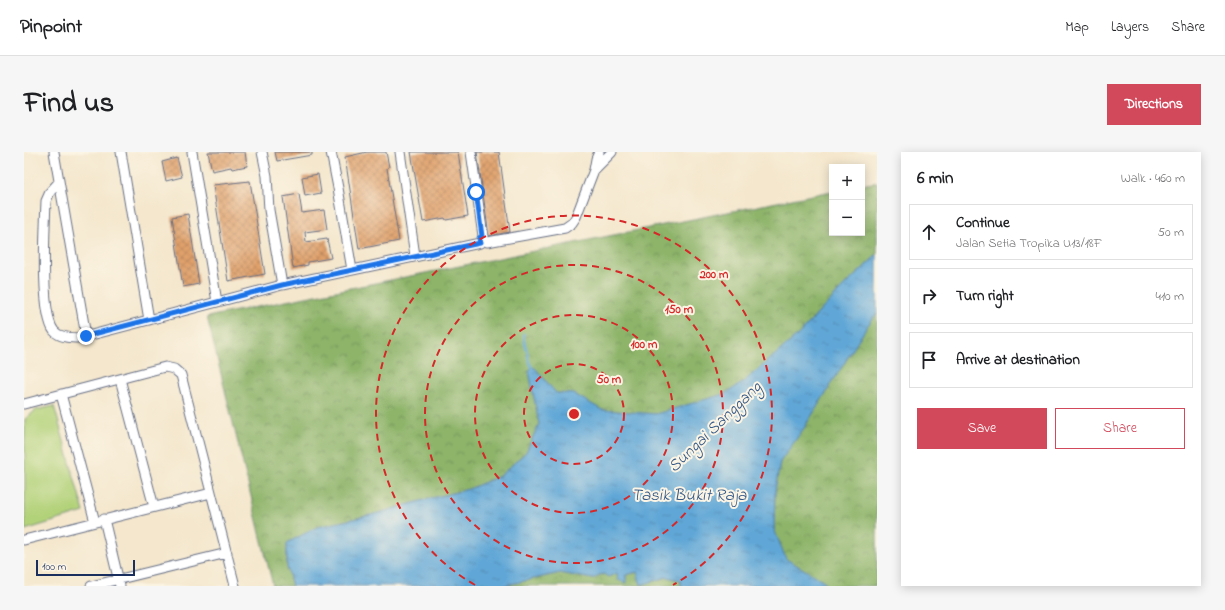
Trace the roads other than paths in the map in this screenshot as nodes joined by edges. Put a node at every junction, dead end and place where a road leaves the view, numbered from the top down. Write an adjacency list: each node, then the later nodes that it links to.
1 (54, 152): 11 (street)
2 (121, 152): 17 (street)
3 (192, 152): 16 (street)
4 (262, 152): 15 (street)
5 (331, 152): 14 (street)
6 (400, 152): 13 (street)
7 (471, 152): 12 (street)
8 (599, 152): 10 (street)
9 (612, 152): 10 (street)
10 (594, 170): 12 (street)
11 (59, 182): 18 (street); 18 (street)
12 (483, 240): 13 (street)
13 (415, 256): 14 (street)
14 (352, 270): 15 (street)
15 (282, 285): 16 (street)
16 (217, 302): 17 (street)
17 (149, 320): 18 (street)
18 (86, 336)
19 (120, 379): 20 (street); 22 (street); 23 (street)
20 (61, 394): 21 (street); 25 (street)
21 (24, 404)
22 (211, 493): 23 (street); 27 (street)
23 (154, 507): 24 (street)
24 (104, 520): 25 (street); 28 (street)
25 (95, 522): 26 (street)
26 (24, 540)
27 (227, 553): 28 (street); 30 (street)
28 (119, 583): 29 (street)
29 (91, 586)
30 (235, 586)

